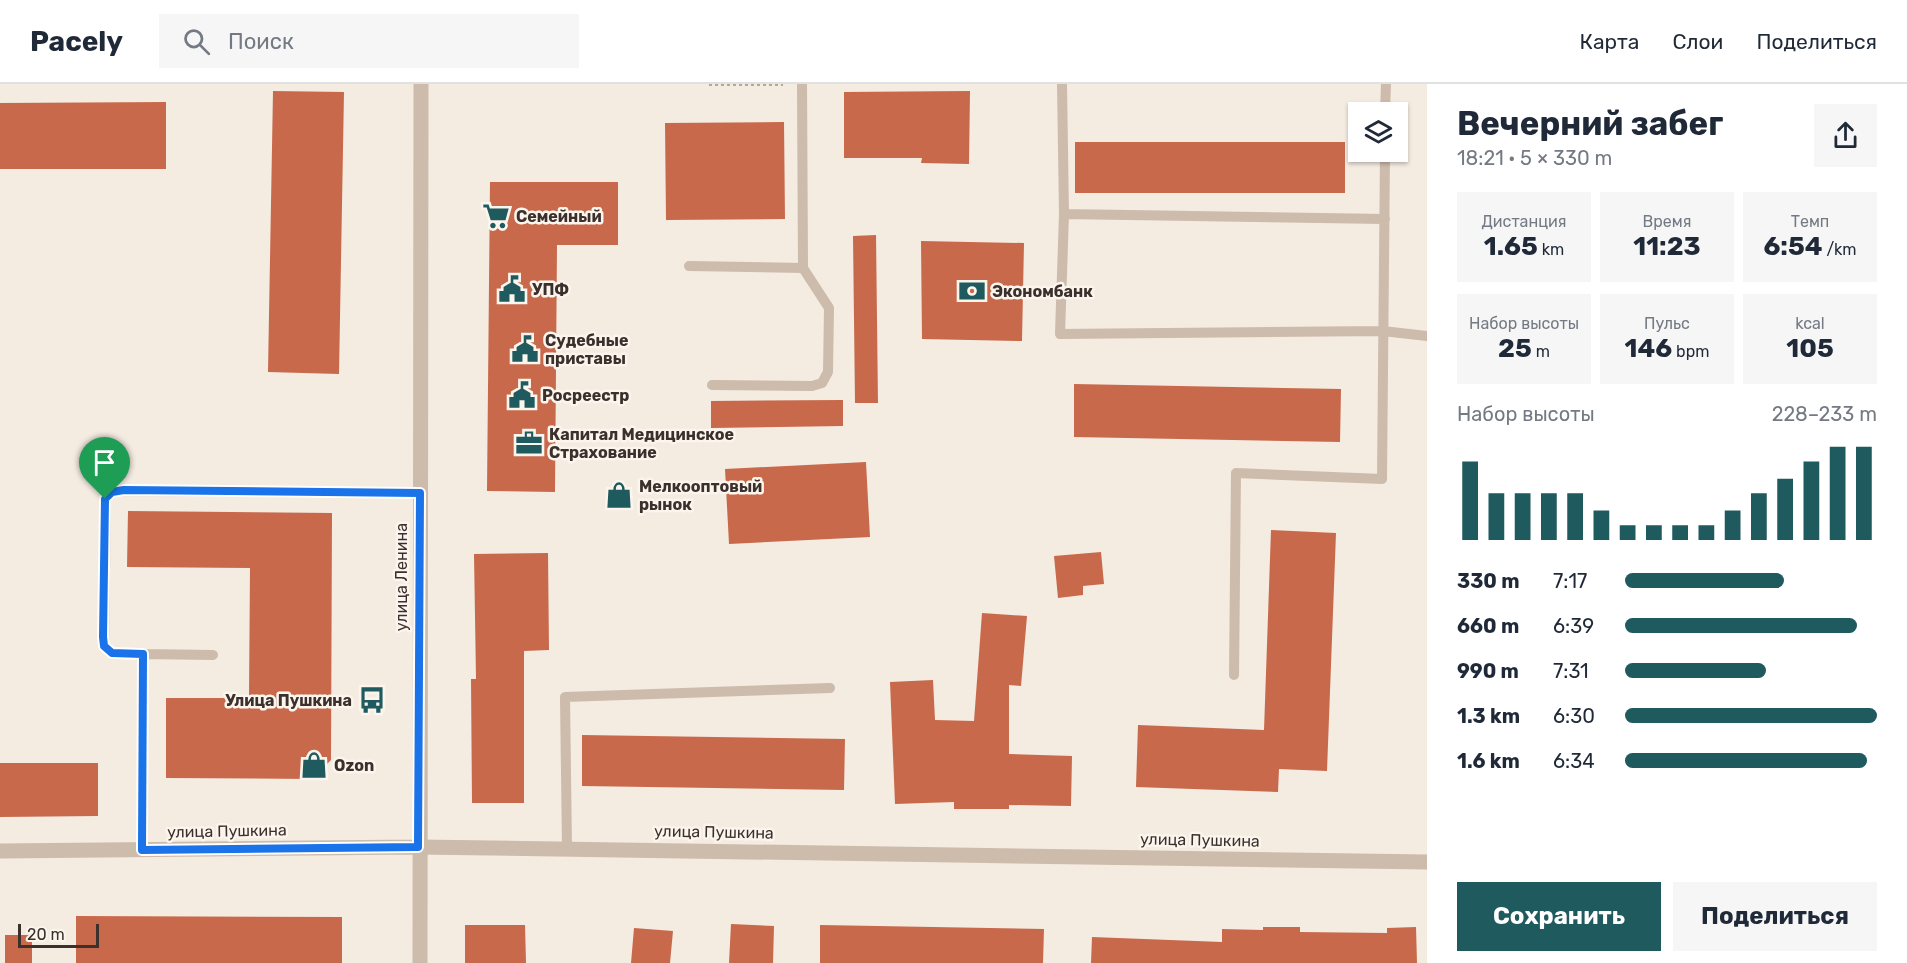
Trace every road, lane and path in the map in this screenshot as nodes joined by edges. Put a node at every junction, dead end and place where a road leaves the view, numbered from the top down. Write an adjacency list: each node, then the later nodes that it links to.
1 (421, 84): 15 (street, улица Ленина)
2 (709, 84): 3 (path)
3 (802, 84): 11 (lane)
4 (1062, 84): 8 (lane)
5 (1386, 84): 6 (lane)
6 (1385, 102)
7 (1385, 162): 9 (lane)
8 (1064, 214): 9 (lane); 12 (lane)
9 (1384, 219): 12 (lane)
10 (688, 266): 11 (lane)
11 (803, 267): 14 (lane)
12 (1383, 331): 13 (lane); 18 (lane)
13 (1427, 336)
14 (712, 385)
15 (420, 493): 16 (lane); 20 (street, улица Ленина)
16 (143, 654): 17 (lane); 22 (lane)
17 (213, 654)
18 (1234, 675)
19 (830, 687): 21 (lane)
20 (418, 847): 21 (street, улица Пушкина); 22 (street, улица Пушкина); 25 (street, улица Ленина)
21 (567, 848): 24 (street, улица Пушкина)
22 (142, 850): 23 (street, улица Пушкина)
23 (0, 851)
24 (1427, 862)
25 (420, 963)

